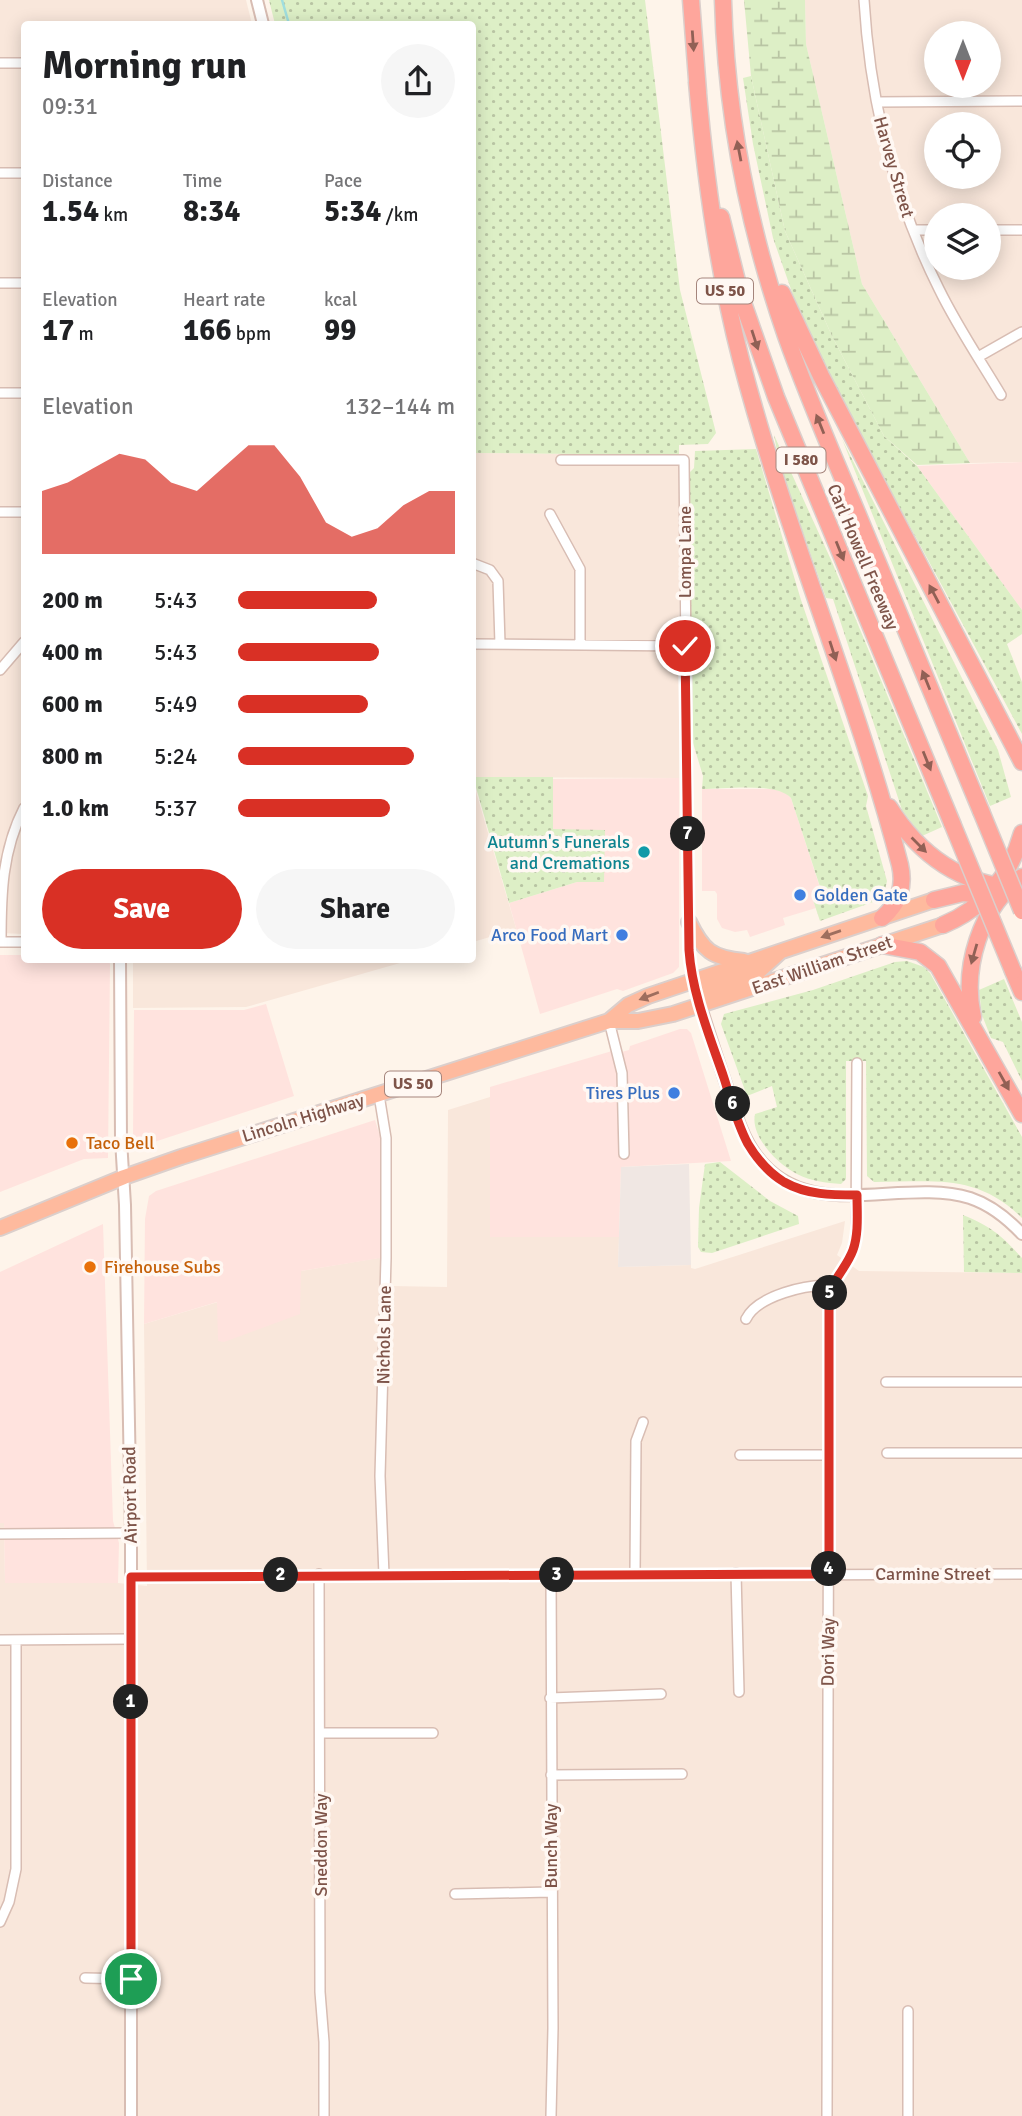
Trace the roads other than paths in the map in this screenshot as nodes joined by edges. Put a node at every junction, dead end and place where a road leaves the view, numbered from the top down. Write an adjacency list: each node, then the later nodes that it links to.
1 (257, 0): 5 (street)
2 (691, 0): 8 (highway, Carl Howell Freeway / I 580, one-way to 8)
3 (723, 0): 13 (highway, Carl Howell Freeway / I 580, one-way to 3)
4 (864, 0): 10 (street, Harvey Street)
5 (262, 21)
6 (0, 63): 7 (street)
7 (21, 63)
8 (697, 82): 37 (highway, US 50, one-way to 37); 55 (highway, Carl Howell Freeway / I 580, one-way to 55, bridge)
9 (1022, 101): 10 (street)
10 (877, 102): 14 (street, Harvey Street)
11 (0, 173): 12 (street)
12 (21, 173)
13 (753, 218): 36 (highway, US 50, one-way to 13); 44 (highway, Carl Howell Freeway / I 580, one-way to 13, bridge)
14 (913, 230): 15 (street); 21 (street, Harvey Street)
15 (924, 230)
16 (1001, 230): 17 (street)
17 (1022, 230)
18 (0, 283): 19 (street)
19 (21, 283)
20 (1022, 332): 21 (street)
21 (978, 357): 24 (street, Harvey Street)
22 (0, 393): 23 (street)
23 (21, 393)
24 (1001, 396)
25 (561, 460): 34 (street, Lompa Lane)
26 (0, 512): 27 (street)
27 (21, 512)
28 (550, 514): 32 (street)
29 (476, 565): 31 (street)
30 (476, 644): 31 (street)
31 (500, 644): 32 (street)
32 (580, 645): 34 (street)
33 (21, 646): 35 (street)
34 (685, 646): 46 (street, Lompa Lane)
35 (0, 670)
36 (1021, 761)
37 (878, 790): 41 (highway, one-way to 41); 45 (highway, US 50)
38 (21, 815): 48 (street)
39 (1022, 833): 41 (highway, US 50)
40 (1022, 877): 41 (highway)
41 (1003, 891): 42 (highway); 43 (highway); 47 (highway, US 50); 58 (highway, one-way to 58)
42 (934, 900): 45 (highway, East William Street)
43 (1022, 904)
44 (1022, 911)
45 (882, 918): 51 (highway, East William Street / US 50, one-way to 51)
46 (689, 922): 52 (highway); 54 (street, Lompa Lane)
47 (943, 925): 50 (highway, East William Street / US 50)
48 (0, 942): 49 (street)
49 (21, 942)
50 (882, 945): 56 (highway, East William Street / US 50); 58 (highway)
51 (781, 951): 52 (highway, East William Street / US 50); 56 (highway)
52 (749, 962): 54 (highway, East William Street / US 50)
53 (120, 963): 63 (street, Airport Road)
54 (693, 980): 56 (street); 57 (highway, Lincoln Highway / US 50, one-way to 57)
55 (1022, 992)
56 (701, 1006): 57 (highway, Lincoln Highway / US 50); 64 (street)
57 (609, 1021): 60 (highway, Lincoln Highway / US 50); 62 (street)
58 (986, 1048): 61 (highway, one-way to 61)
59 (857, 1063): 64 (street, Dori Way)
60 (379, 1095): 63 (highway, Lincoln Highway / US 50); 83 (street, Nichols Lane)
61 (1022, 1114)
62 (624, 1154)
63 (124, 1177): 65 (highway, Lincoln Highway / US 50); 76 (street, Airport Road)
64 (857, 1195): 66 (street); 67 (street, Dori Way)
65 (0, 1228)
66 (1022, 1234)
67 (832, 1286): 68 (street); 75 (street, Dori Way)
68 (746, 1319)
69 (886, 1382): 70 (street)
70 (1022, 1382)
71 (643, 1422): 80 (street)
72 (887, 1453): 73 (street)
73 (1022, 1453)
74 (740, 1455): 75 (street)
75 (829, 1455): 81 (street, Dori Way)
76 (131, 1533): 77 (street); 85 (street, Airport Road)
77 (0, 1534)
78 (736, 1573): 80 (street, Carmine Street); 81 (street, Carmine Street); 89 (street)
79 (319, 1574): 83 (street, Carmine Street); 85 (street, Carmine Street); 92 (street, Sneddon Way)
80 (635, 1574): 84 (street, Carmine Street)
81 (829, 1574): 82 (street, Carmine Street); 105 (street, Dori Way)
82 (1022, 1574)
83 (383, 1575): 84 (street, Carmine Street)
84 (551, 1575): 91 (street, Bunch Way)
85 (131, 1577): 86 (street, Airport Road)
86 (131, 1639): 88 (street); 100 (street, Airport Road)
87 (0, 1640): 88 (street)
88 (16, 1640): 98 (street)
89 (739, 1692)
90 (661, 1694): 91 (street)
91 (550, 1698): 95 (street, Bunch Way)
92 (320, 1733): 93 (street); 103 (street, Sneddon Way)
93 (433, 1733)
94 (682, 1774): 95 (street)
95 (551, 1775): 96 (street, Bunch Way)
96 (551, 1892): 97 (street); 104 (street, Bunch Way)
97 (455, 1894)
98 (0, 1922)
99 (85, 1978): 100 (street)
100 (131, 1979): 102 (street, Airport Road)
101 (908, 2011): 106 (street)
102 (131, 2116)
103 (324, 2116)
104 (551, 2116)
105 (827, 2116)
106 (908, 2116)

